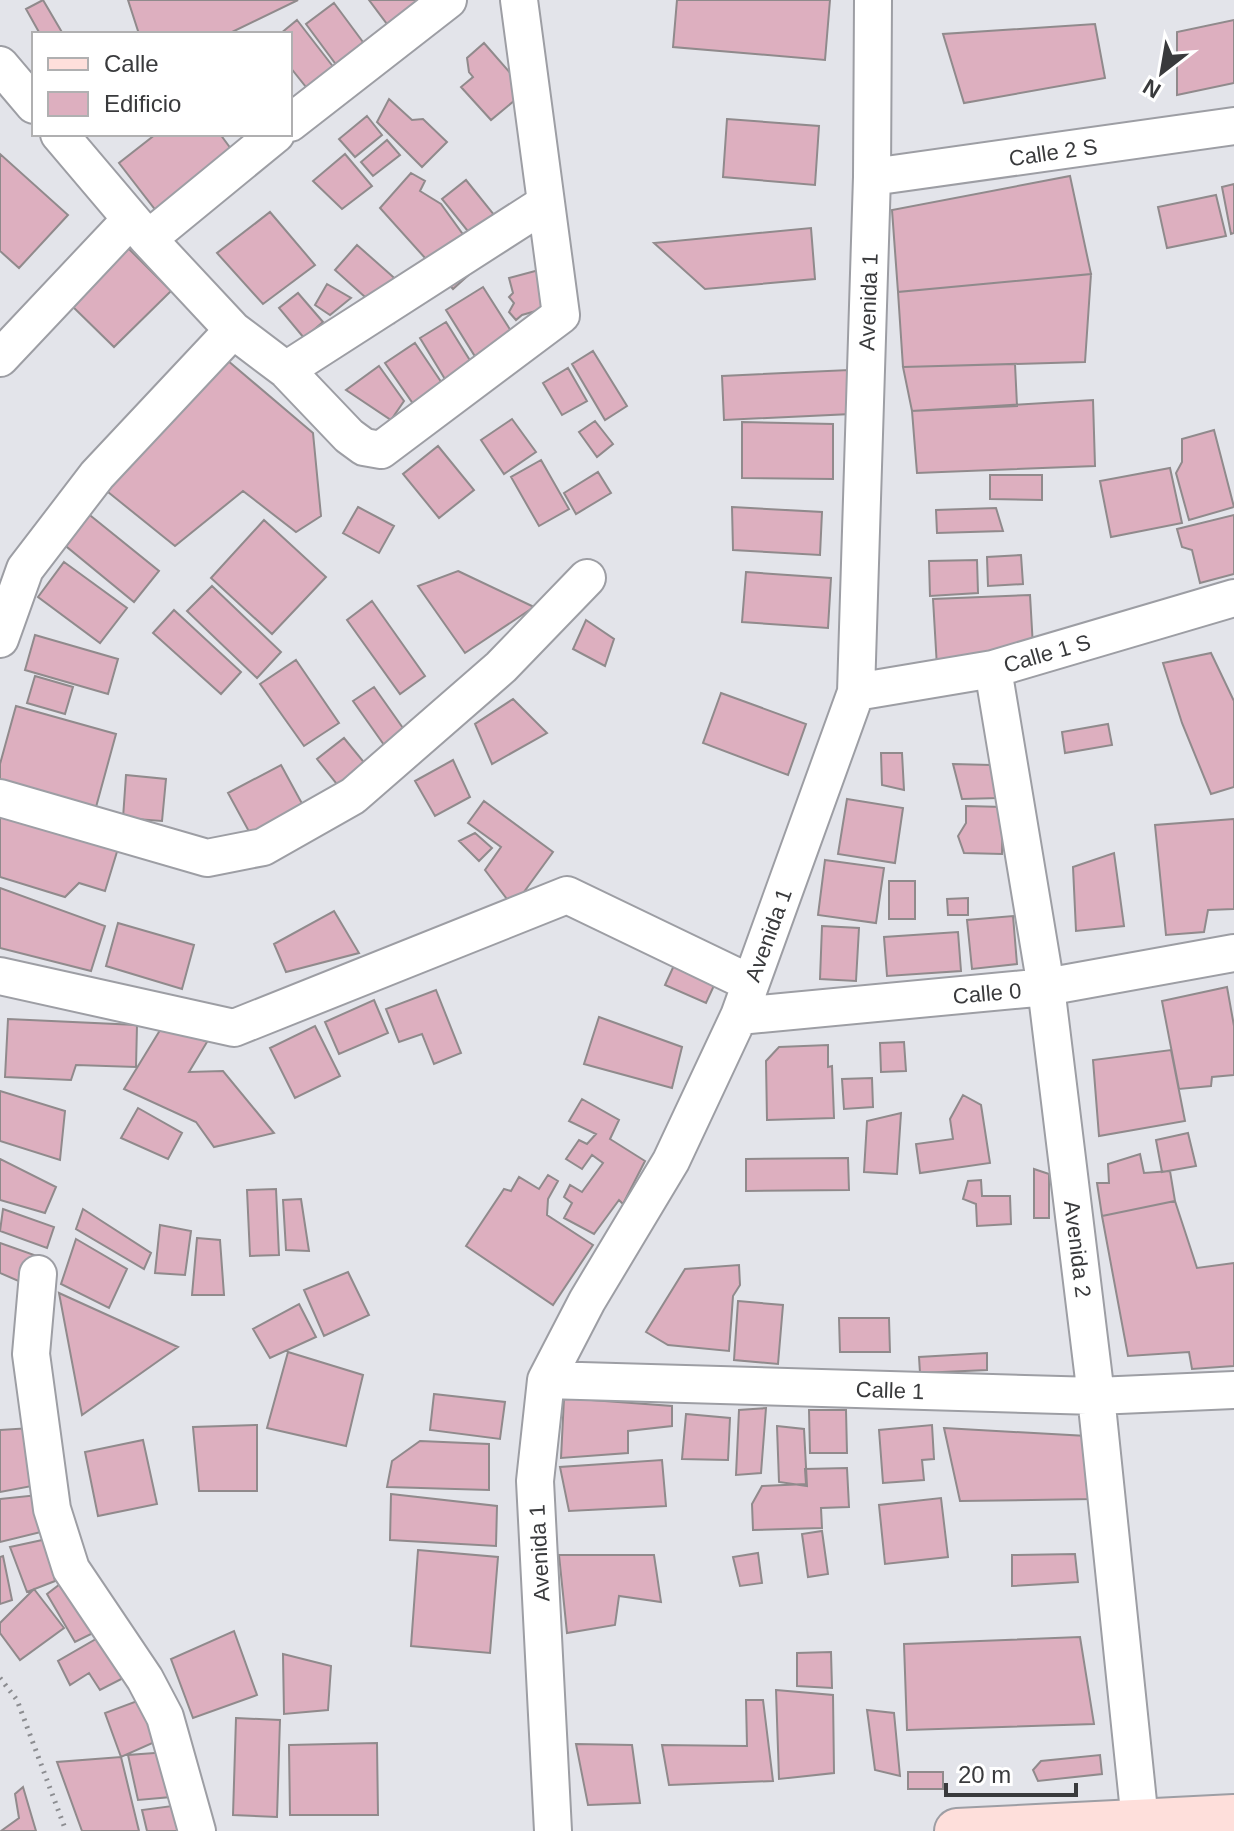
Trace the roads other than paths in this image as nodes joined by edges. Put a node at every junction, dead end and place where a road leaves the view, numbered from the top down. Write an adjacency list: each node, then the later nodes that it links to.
1 (448, 0): 6 (street)
2 (519, 0): 11 (street)
3 (873, 0): 10 (street, Avenida 1)
4 (0, 65): 5 (street)
5 (32, 103)
6 (292, 121)
7 (1234, 126): 10 (street, Calle 2 S)
8 (61, 136): 12 (street)
9 (273, 136): 12 (street)
10 (872, 177): 20 (street, Avenida 1)
11 (546, 203): 15 (street); 15 (street)
12 (139, 229): 13 (street); 14 (street)
13 (233, 330): 15 (street); 18 (street)
14 (0, 358)
15 (286, 370)
16 (587, 578): 21 (street)
17 (1234, 598): 19 (street, Calle 1 S)
18 (0, 639)
19 (993, 669): 20 (street, Calle 1 S); 24 (street, Avenida 2)
20 (856, 692): 25 (street, Avenida 1)
21 (0, 798)
22 (1234, 953): 24 (street, Calle 0)
23 (0, 976): 25 (street)
24 (1046, 987): 25 (street, Calle 0); 29 (street, Avenida 2)
25 (744, 1000): 27 (street, Avenida 1)
26 (38, 1274): 32 (street)
27 (546, 1380): 29 (street, Calle 1); 33 (street, Avenida 1)
28 (1234, 1390): 29 (street, Calle 1)
29 (1096, 1396): 31 (street, Avenida 2)
30 (1234, 1817): 31 (main road)
31 (1141, 1827): 34 (main road)
32 (197, 1831)
33 (553, 1831)
34 (957, 1831)

